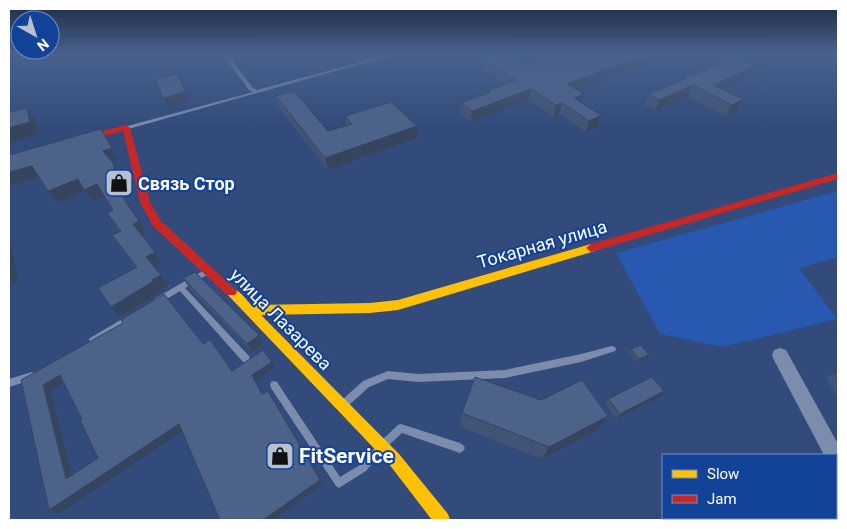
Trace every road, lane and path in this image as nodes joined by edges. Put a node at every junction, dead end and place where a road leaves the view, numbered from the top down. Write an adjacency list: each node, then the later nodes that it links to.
1 (243, 78): 3 (lane)
2 (309, 78): 3 (lane)
3 (257, 92): 4 (lane)
4 (126, 128): 5 (street); 7 (street, улица Лазарева)
5 (63, 144)
6 (838, 176): 10 (street, Токарная улица)
7 (208, 270): 8 (lane); 10 (street, улица Лазарева)
8 (180, 287): 9 (lane); 15 (lane)
9 (148, 307)
10 (250, 310): 19 (street, улица Лазарева)
11 (140, 312): 12 (lane)
12 (83, 346)
13 (612, 349): 19 (lane)
14 (780, 355): 22 (street)
15 (246, 359)
16 (42, 371): 17 (lane)
17 (9, 383)
18 (274, 385): 20 (lane)
19 (342, 405): 20 (street, улица Лазарева)
20 (382, 446): 21 (lane); 23 (street, улица Лазарева)
21 (460, 448)
22 (833, 454)
23 (442, 520)

